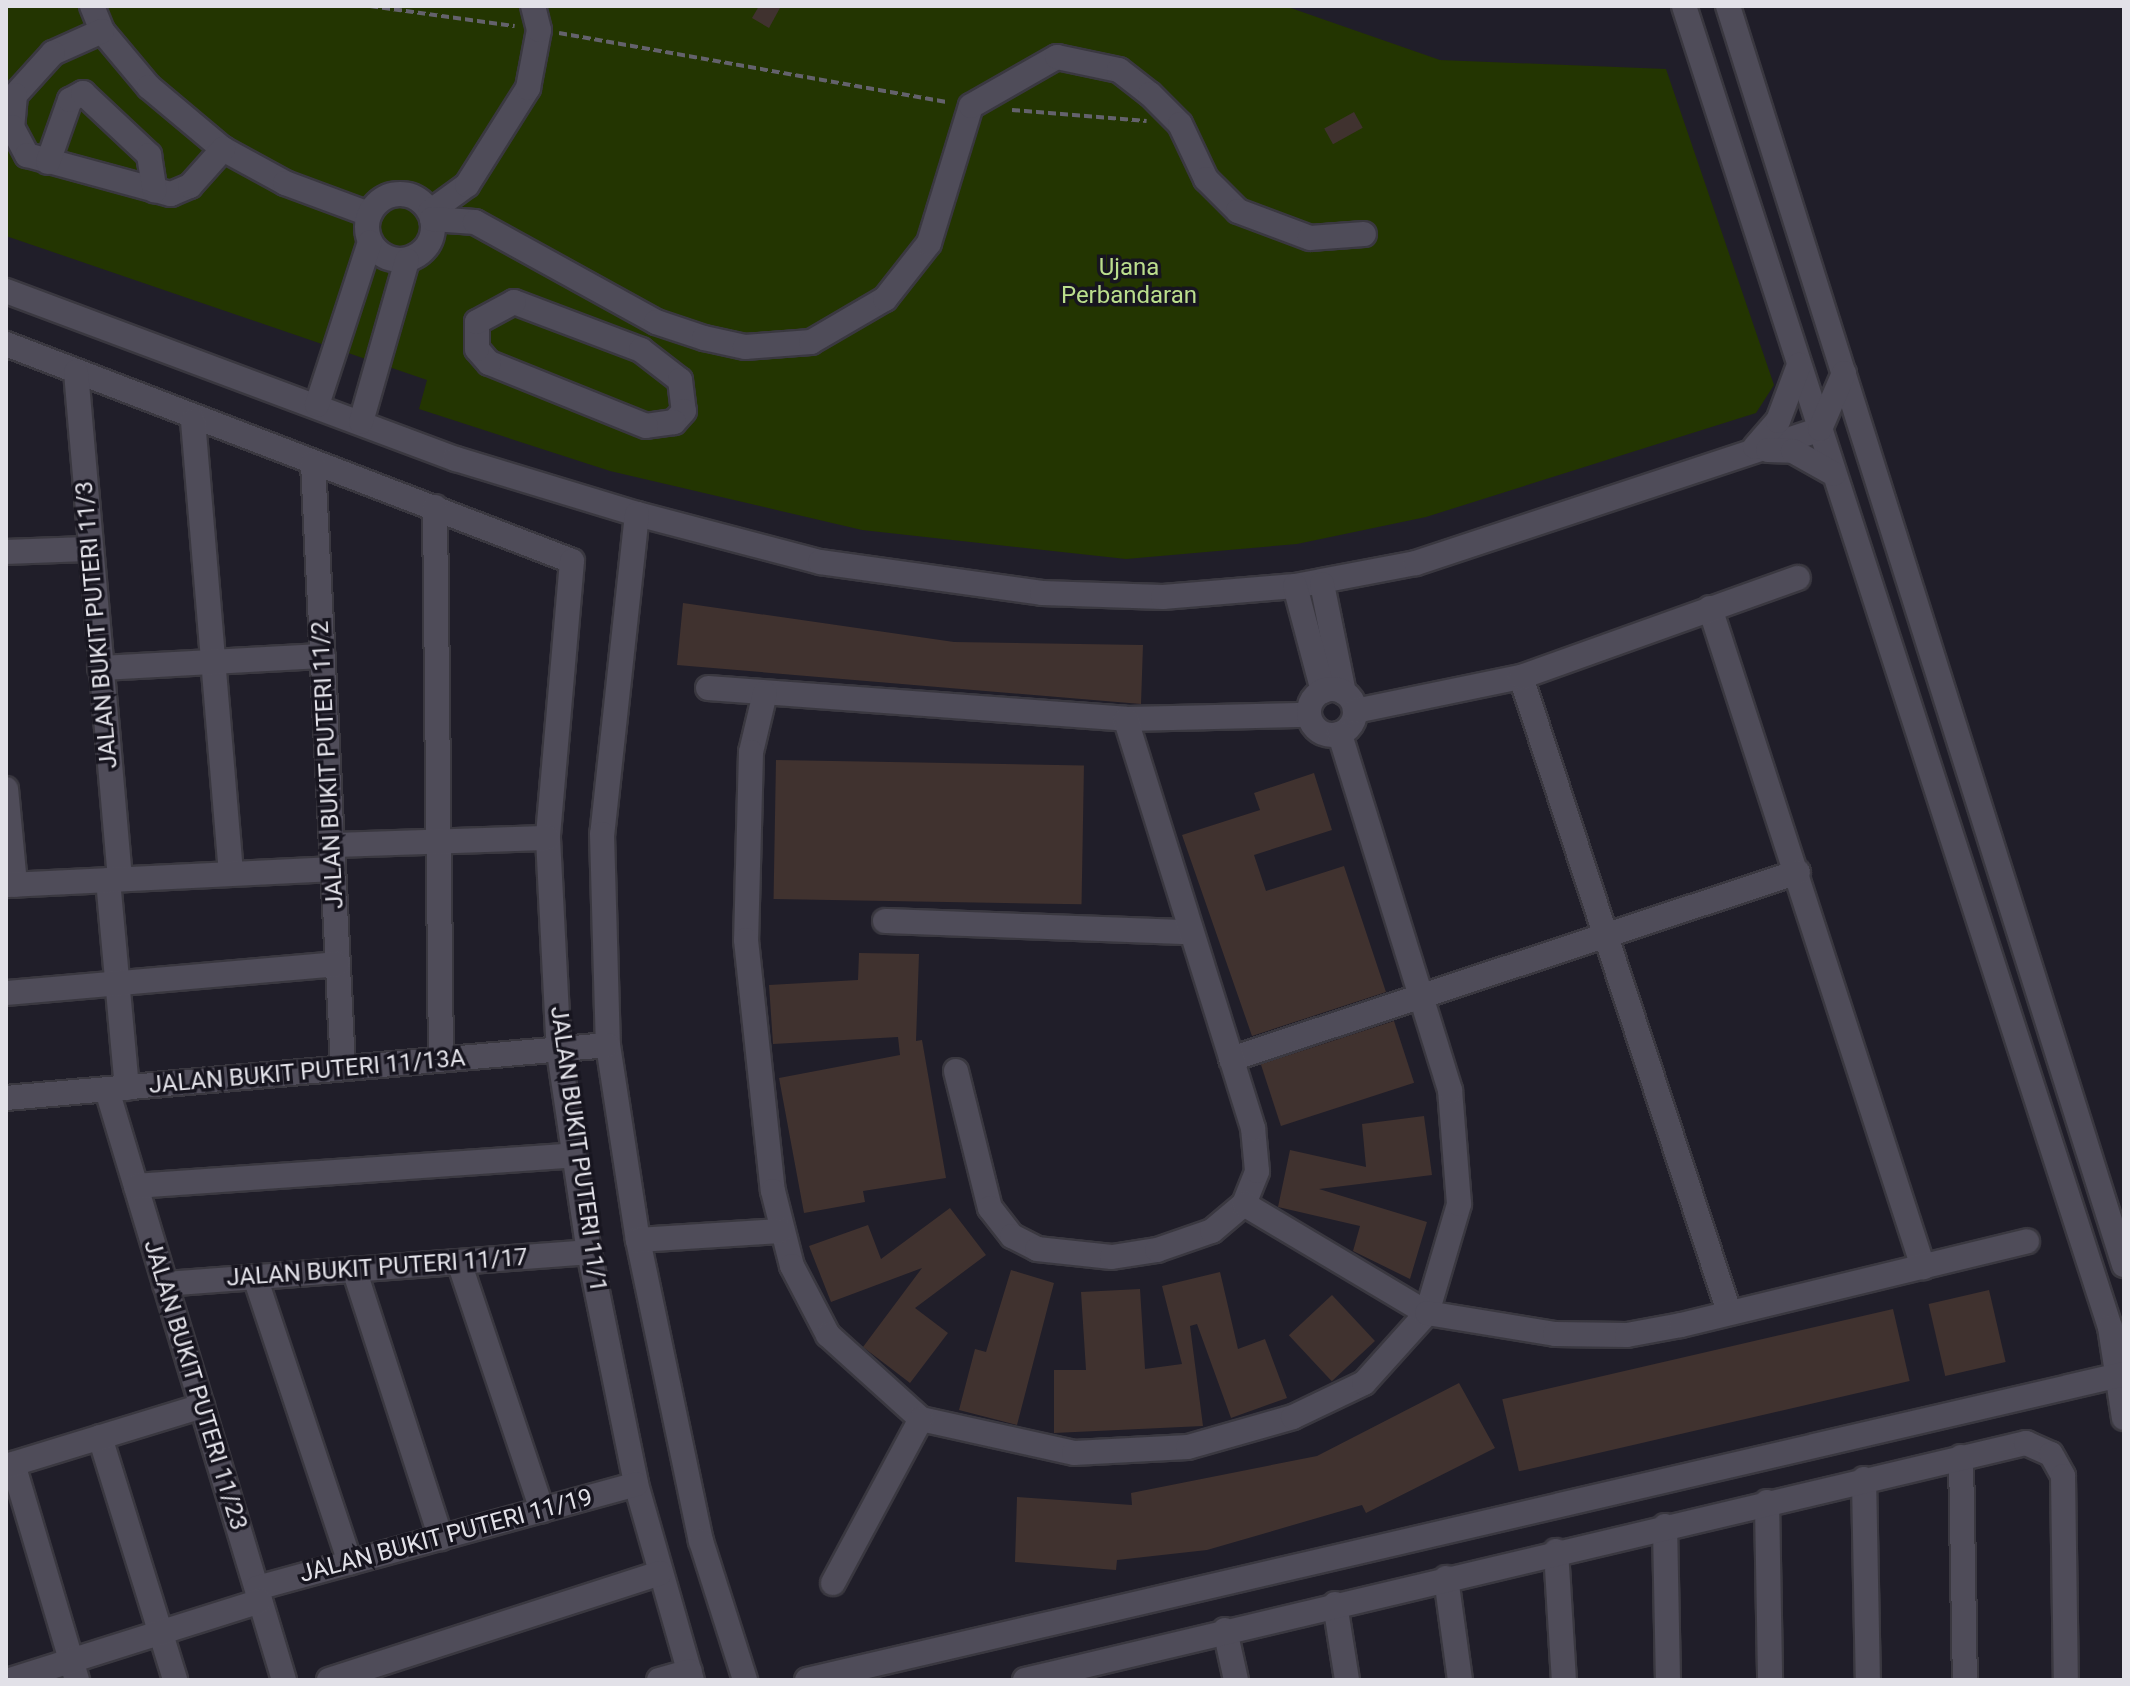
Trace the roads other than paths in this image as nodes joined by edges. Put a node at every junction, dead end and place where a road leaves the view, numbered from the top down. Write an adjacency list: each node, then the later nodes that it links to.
1 (92, 6): 5 (street)
2 (1684, 6): 18 (street)
3 (1728, 6): 20 (street)
4 (536, 18): 10 (street)
5 (102, 31): 6 (street); 7 (street)
6 (223, 149): 8 (street); 9 (street)
7 (48, 162): 8 (street); 8 (street)
8 (155, 191)
9 (369, 214): 10 (street); 12 (street)
10 (431, 216): 13 (street); 15 (street)
11 (1364, 234): 15 (street)
12 (370, 242): 13 (street); 21 (street)
13 (407, 260): 23 (street)
14 (6, 291): 21 (street)
15 (656, 322): 17 (street)
16 (6, 344): 19 (street)
17 (641, 350): 17 (street)
18 (1799, 365): 24 (street); 25 (street)
19 (76, 372): 22 (street); 31 (street, JALAN BUKIT PUTERI 11/3)
20 (1844, 373): 24 (street); 26 (street)
21 (317, 405): 23 (street)
22 (193, 421): 27 (street); 38 (street)
23 (361, 422): 30 (street)
24 (1820, 429): 25 (street); 26 (street); 28 (street)
25 (1753, 449): 28 (street); 34 (street)
26 (1871, 459): 78 (street)
27 (313, 463): 29 (street); 37 (street, JALAN BUKIT PUTERI 11/2)
28 (1834, 474): 85 (street)
29 (435, 507): 48 (street, JALAN BUKIT PUTERI 11/1); 49 (street)
30 (637, 514): 35 (street); 62 (street)
31 (88, 549): 32 (street); 39 (street, JALAN BUKIT PUTERI 11/3)
32 (6, 552)
33 (1798, 578): 36 (street)
34 (1322, 584): 35 (street); 43 (street)
35 (1295, 586): 43 (street)
36 (1710, 608): 40 (street); 51 (street)
37 (323, 656): 38 (street); 50 (street, JALAN BUKIT PUTERI 11/2)
38 (210, 665): 39 (street); 52 (street)
39 (100, 668): 53 (street, JALAN BUKIT PUTERI 11/3)
40 (1521, 677): 43 (street); 57 (street)
41 (708, 688): 42 (street)
42 (765, 693): 45 (street); 73 (street)
43 (1341, 698): 44 (street); 46 (street)
44 (1308, 715): 45 (street); 46 (street)
45 (1126, 719): 56 (street)
46 (1340, 734): 61 (street)
47 (6, 789): 54 (street)
48 (548, 838): 49 (street); 63 (street, JALAN BUKIT PUTERI 11/1)
49 (439, 841): 50 (street); 64 (street)
50 (332, 857): 52 (street); 58 (street, JALAN BUKIT PUTERI 11/2)
51 (1798, 872): 57 (street); 79 (street)
52 (231, 873): 53 (street)
53 (114, 879): 54 (street); 59 (street, JALAN BUKIT PUTERI 11/3)
54 (10, 885)
55 (885, 921): 56 (street)
56 (1191, 932): 65 (street)
57 (1608, 935): 61 (street); 83 (street)
58 (338, 964): 59 (street); 66 (street, JALAN BUKIT PUTERI 11/2)
59 (117, 983): 60 (street); 68 (street, JALAN BUKIT PUTERI 11/23)
60 (6, 993)
61 (1419, 997): 65 (street); 84 (street)
62 (608, 1045): 63 (street, JALAN BUKIT PUTERI 11/13A); 74 (street)
63 (559, 1052): 64 (street, JALAN BUKIT PUTERI 11/13A); 70 (street, JALAN BUKIT PUTERI 11/1)
64 (441, 1059): 66 (street, JALAN BUKIT PUTERI 11/13A)
65 (1231, 1059): 72 (street)
66 (343, 1067): 68 (street, JALAN BUKIT PUTERI 11/13A)
67 (956, 1071): 72 (street)
68 (117, 1089): 69 (street, JALAN BUKIT PUTERI 11/13A); 71 (street, JALAN BUKIT PUTERI 11/23)
69 (6, 1098)
70 (574, 1155): 71 (street); 76 (street, JALAN BUKIT PUTERI 11/1)
71 (136, 1186): 82 (street, JALAN BUKIT PUTERI 11/23)
72 (1244, 1204): 84 (street)
73 (780, 1231): 74 (street); 88 (street)
74 (638, 1240): 115 (street)
75 (2027, 1241): 79 (street)
76 (589, 1252): 77 (street, JALAN BUKIT PUTERI 11/17); 93 (street, JALAN BUKIT PUTERI 11/1)
77 (459, 1262): 80 (street, JALAN BUKIT PUTERI 11/17); 95 (street)
78 (2124, 1265)
79 (1923, 1267): 83 (street)
80 (354, 1269): 81 (street, JALAN BUKIT PUTERI 11/17); 97 (street)
81 (255, 1277): 82 (street, JALAN BUKIT PUTERI 11/17); 99 (street)
82 (165, 1284): 86 (street, JALAN BUKIT PUTERI 11/23)
83 (1729, 1312): 84 (street)
84 (1427, 1313): 88 (street)
85 (2121, 1375): 87 (street); 116 (street)
86 (202, 1406): 89 (street); 103 (street, JALAN BUKIT PUTERI 11/23)
87 (2124, 1418)
88 (921, 1419): 102 (street)
89 (100, 1437): 91 (street); 106 (street)
90 (1961, 1457): 92 (street); 125 (street); 126 (street)
91 (9, 1465): 107 (street)
92 (1864, 1479): 94 (street); 124 (street)
93 (636, 1484): 95 (street, JALAN BUKIT PUTERI 11/19); 100 (street, JALAN BUKIT PUTERI 11/1)
94 (1767, 1502): 96 (street); 123 (street)
95 (542, 1510): 97 (street, JALAN BUKIT PUTERI 11/19)
96 (1665, 1526): 98 (street); 122 (street)
97 (441, 1538): 99 (street, JALAN BUKIT PUTERI 11/19)
98 (1556, 1551): 101 (street); 121 (street)
99 (350, 1563): 103 (street, JALAN BUKIT PUTERI 11/19)
100 (660, 1573): 109 (street, JALAN BUKIT PUTERI 11/1); 113 (street)
101 (1446, 1578): 104 (street); 120 (street)
102 (833, 1583)
103 (259, 1594): 106 (street, JALAN BUKIT PUTERI 11/19); 112 (street, JALAN BUKIT PUTERI 11/23)
104 (1335, 1604): 105 (street); 119 (street)
105 (1225, 1630): 108 (street); 118 (street)
106 (160, 1631): 107 (street, JALAN BUKIT PUTERI 11/19); 111 (street)
107 (74, 1669): 110 (street, JALAN BUKIT PUTERI 11/19)
108 (1123, 1669): 117 (street)
109 (691, 1676): 114 (street)
110 (10, 1680)
111 (175, 1680)
112 (284, 1680)
113 (329, 1680)
114 (659, 1680)
115 (745, 1680)
116 (807, 1680)
117 (1025, 1680)
118 (1236, 1680)
119 (1347, 1680)
120 (1460, 1680)
121 (1564, 1680)
122 (1668, 1680)
123 (1770, 1680)
124 (1868, 1680)
125 (1965, 1680)
126 (2066, 1680)

